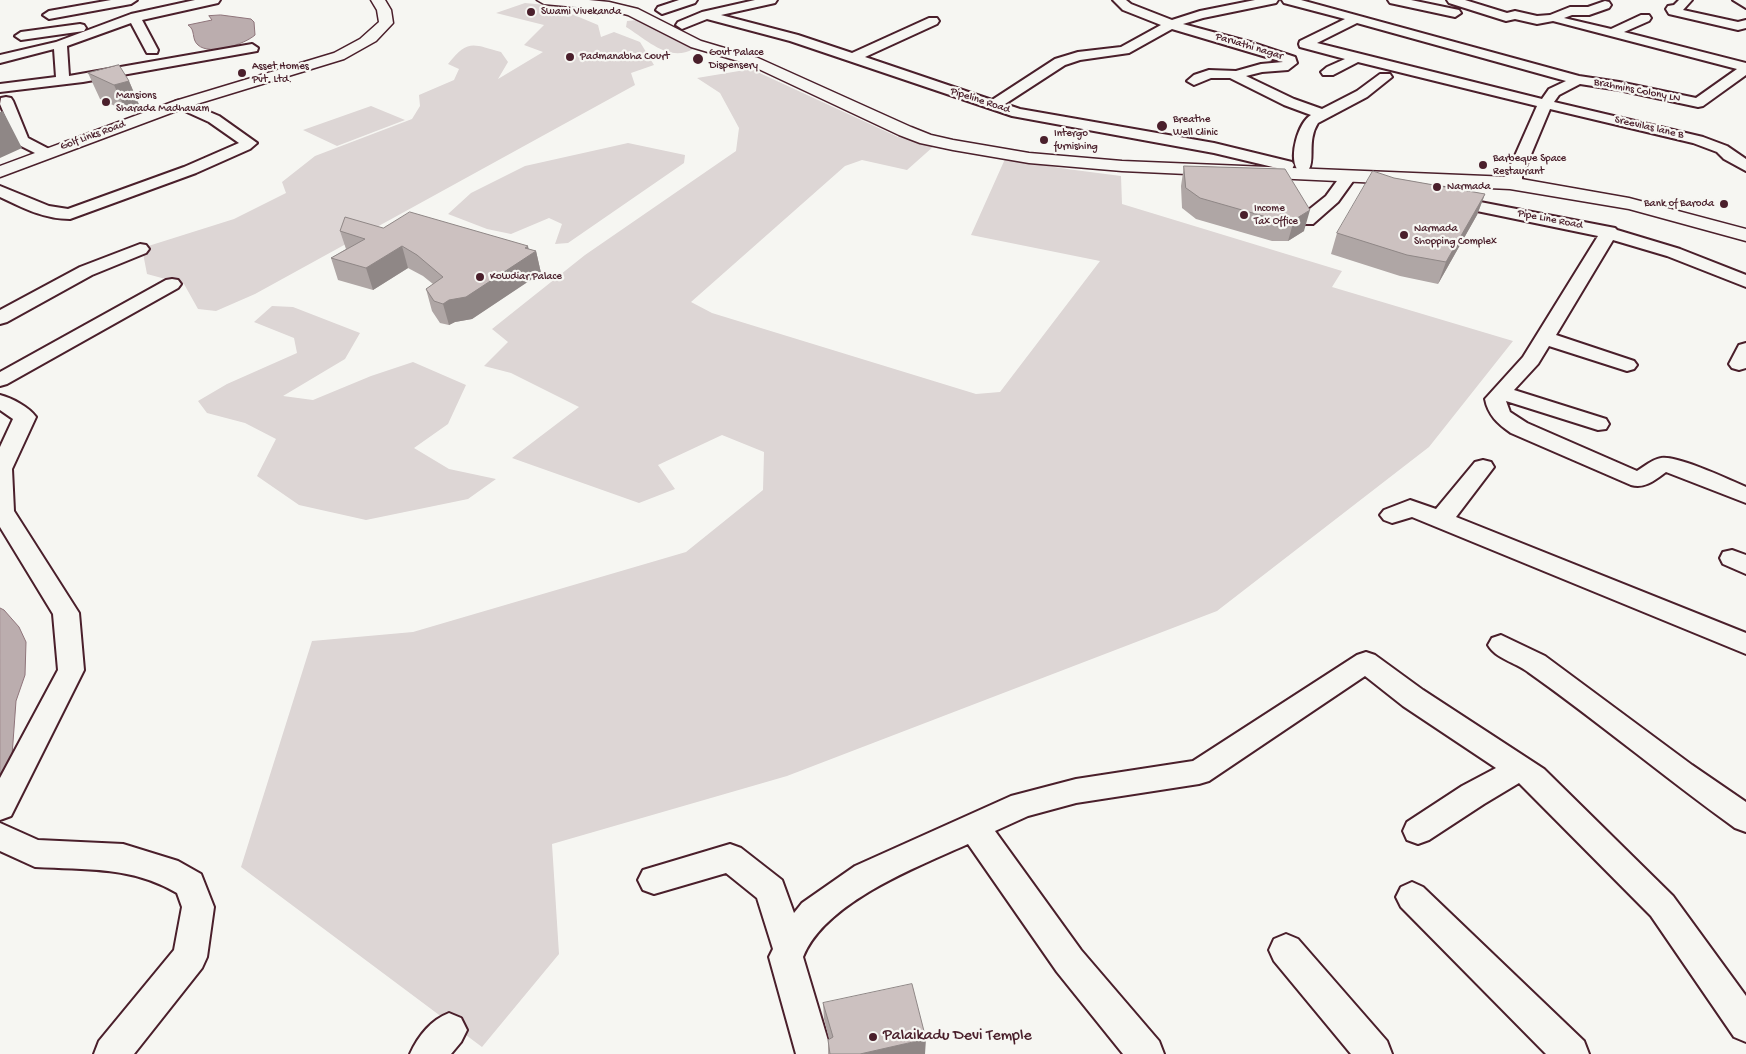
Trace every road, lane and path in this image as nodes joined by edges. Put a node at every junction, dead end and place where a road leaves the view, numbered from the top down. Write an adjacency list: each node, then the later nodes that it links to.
1 (131, 0): 21 (street)
2 (214, 0): 24 (street)
3 (378, 0): 57 (main road, Golf Links Road)
4 (544, 0): 13 (main road)
5 (602, 0): 33 (main road)
6 (692, 0): 17 (street)
7 (771, 0): 22 (street)
8 (1119, 0): 31 (street)
9 (1272, 0): 15 (street)
10 (1288, 0): 25 (street)
11 (1453, 0): 26 (street)
12 (1686, 0): 34 (street)
13 (566, 1): 62 (main road)
14 (1390, 1): 20 (street)
15 (1249, 4): 19 (street); 23 (street)
16 (1605, 5): 26 (street)
17 (656, 7): 33 (main road)
18 (1369, 10): 25 (street)
19 (1280, 12)
20 (1455, 13)
21 (49, 15)
22 (706, 15): 33 (street); 47 (street, Pipeline Road)
23 (1198, 16): 29 (street); 31 (street)
24 (135, 17): 32 (street); 43 (street)
25 (1355, 18): 36 (street); 37 (street)
26 (1552, 18): 38 (street)
27 (1645, 18): 38 (street)
28 (932, 21): 47 (street)
29 (1219, 22)
30 (1316, 23): 36 (street)
31 (1172, 24): 51 (street, Parvathi nagar); 58 (street)
32 (109, 25): 39 (street); 41 (street)
33 (682, 25): 62 (main road)
34 (1742, 25): 35 (street)
35 (1709, 28)
36 (1332, 30): 45 (street, Sreevilas lane B)
37 (1405, 31): 40 (street); 53 (street)
38 (1612, 33): 48 (street)
39 (21, 36)
40 (1388, 39)
41 (61, 44): 46 (street); 52 (street)
42 (252, 48): 52 (street)
43 (152, 50)
44 (1398, 54): 49 (street)
45 (1356, 57): 49 (street, Sreevilas lane B); 50 (street)
46 (0, 58)
47 (853, 58): 58 (street, Pipeline Road)
48 (1746, 68): 53 (street, Brahmins Colony LN)
49 (1384, 70): 56 (street, Sreevilas lane B); 59 (street)
50 (1328, 72)
51 (1236, 75): 54 (street); 59 (street)
52 (63, 79): 55 (street)
53 (1578, 80): 56 (street, Brahmins Colony LN)
54 (1194, 81)
55 (3, 94): 60 (street)
56 (1546, 103): 61 (street, Sreevilas lane B); 65 (street, Brahmins Colony LN)
57 (180, 104): 60 (main road, Golf Links Road); 66 (street)
58 (994, 105): 62 (street, Pipeline Road)
59 (1324, 115): 62 (street)
60 (46, 153): 63 (main road, Golf Links Road)
61 (1746, 166)
62 (1291, 168): 64 (main road)
63 (0, 172)
64 (1345, 172): 65 (main road); 67 (street); 69 (street)
65 (1514, 180): 70 (main road); 72 (main road)
66 (0, 191)
67 (1416, 196)
68 (1435, 199): 71 (street, Pipe Line Road)
69 (1308, 220)
70 (1746, 228)
71 (1608, 232): 74 (street, Pipe Line Road); 77 (street)
72 (1746, 235)
73 (140, 249): 76 (street)
74 (1746, 282)
75 (172, 284): 79 (street)
76 (0, 318)
77 (1544, 338): 78 (street); 80 (street)
78 (1628, 365)
79 (0, 380)
80 (1501, 393): 82 (street); 85 (street)
81 (0, 401): 84 (street)
82 (1598, 424)
83 (1483, 467): 88 (street)
84 (0, 469): 86 (street)
85 (1746, 496)
86 (1, 512): 92 (street)
87 (1392, 515): 88 (street)
88 (1442, 518): 89 (street)
89 (1746, 644)
90 (1501, 645): 93 (street)
91 (1519, 769): 94 (street); 95 (street); 101 (street)
92 (0, 807)
93 (1746, 819)
94 (974, 827): 99 (street); 104 (street)
95 (1418, 832)
96 (0, 836): 102 (street)
97 (654, 880): 99 (street)
98 (1412, 897): 106 (street)
99 (789, 949): 103 (street)
100 (1286, 950): 105 (street)
101 (1746, 1025)
102 (116, 1053)
103 (814, 1054)
104 (1146, 1054)
105 (1374, 1054)
106 (1571, 1054)

